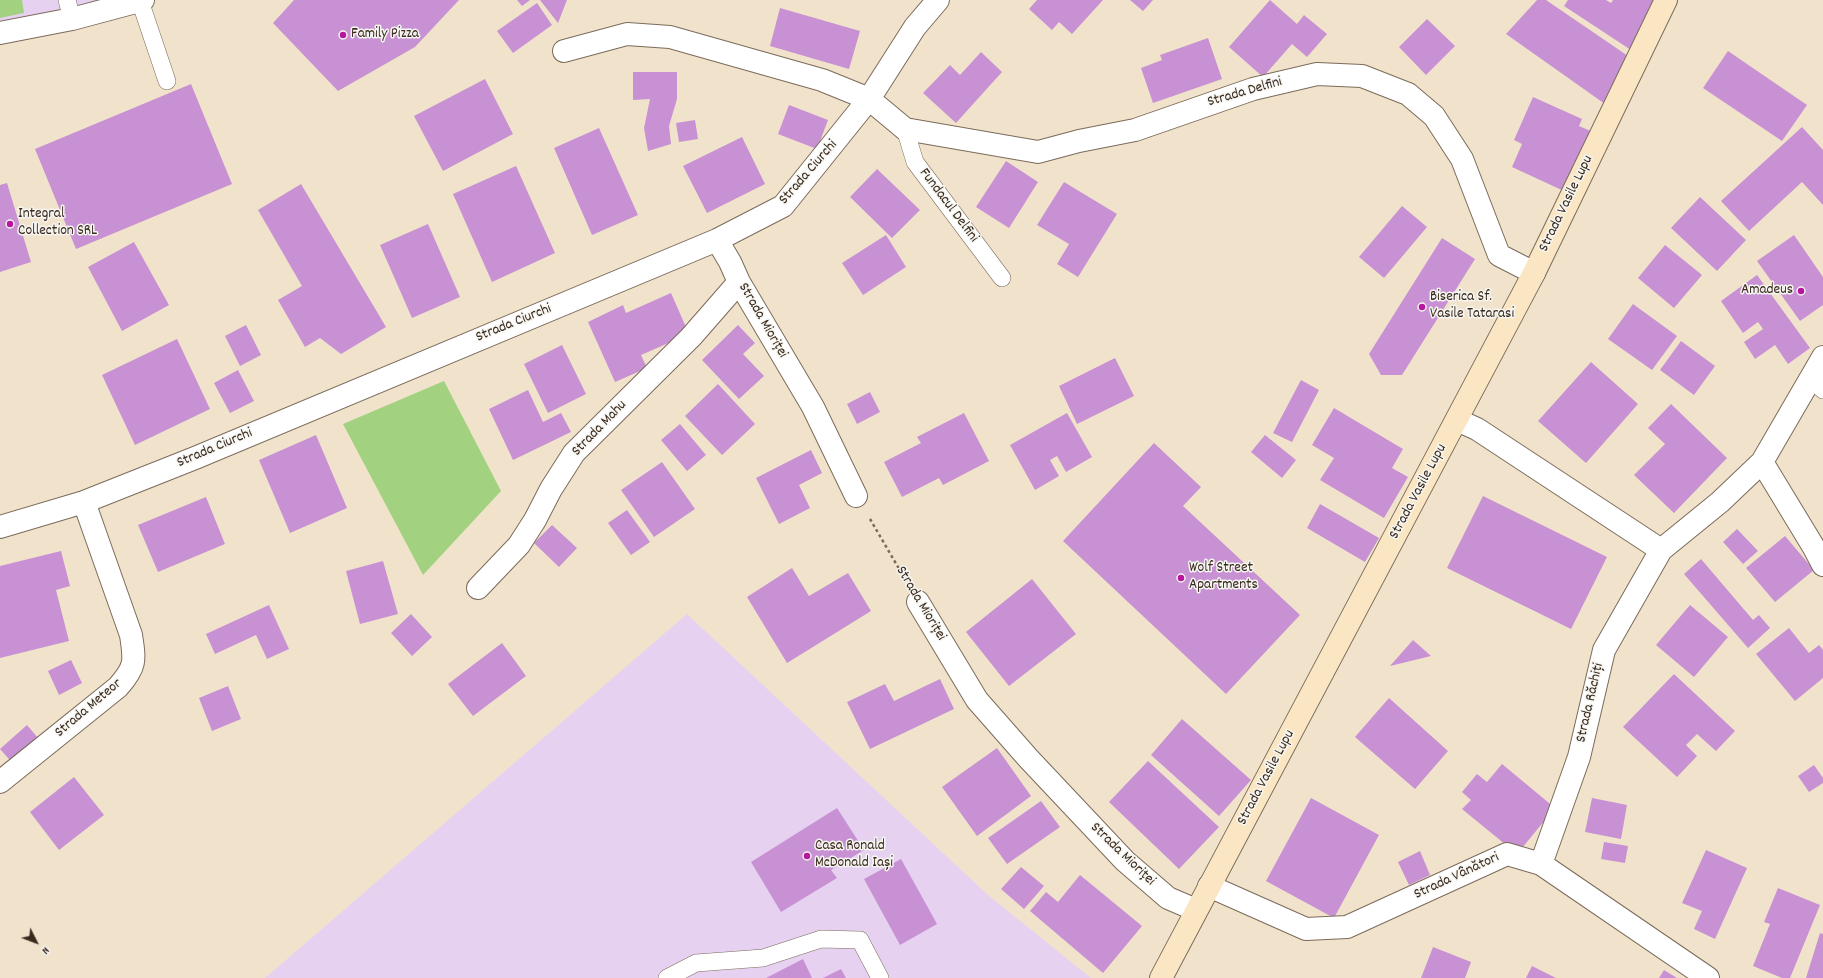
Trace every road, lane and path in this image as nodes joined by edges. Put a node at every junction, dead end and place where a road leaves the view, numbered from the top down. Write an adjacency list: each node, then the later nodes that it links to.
1 (142, 0): 4 (street); 7 (lane)
2 (938, 0): 8 (street, Strada Ciurchi)
3 (1666, 0): 11 (main road, Strada Vasile Lupu)
4 (70, 10): 5 (street)
5 (0, 33)
6 (564, 51): 8 (street, Strada Delfini)
7 (167, 81)
8 (869, 99): 9 (street, Strada Delfini); 10 (street, Strada Ciurchi)
9 (905, 129): 11 (street, Strada Delfini); 12 (lane, Fundacul Delfini)
10 (717, 240): 13 (street, Strada Mioriței); 19 (street, Strada Ciurchi)
11 (1534, 273): 16 (main road, Strada Vasile Lupu)
12 (1002, 278)
13 (739, 282): 18 (street, Strada Mioriței); 23 (street, Strada Mahu)
14 (1823, 357): 15 (street, Strada Răchiți)
15 (1817, 384): 17 (street, Strada Răchiți)
16 (1457, 420): 21 (street); 27 (main road, Strada Vasile Lupu)
17 (1762, 462): 21 (street, Strada Răchiți); 22 (street)
18 (856, 496): 24 (path, Strada Mioriței)
19 (84, 502): 20 (street, Strada Ciurchi); 25 (street, Strada Meteor)
20 (0, 527)
21 (1661, 550): 26 (street, Strada Răchiți)
22 (1823, 565)
23 (478, 588)
24 (918, 602): 28 (street, Strada Mioriței)
25 (0, 782)
26 (1541, 864): 27 (street, Strada Vânători); 32 (street, Strada Vânători)
27 (1209, 886): 28 (main road, Strada Vasile Lupu)
28 (1196, 910): 31 (main road, Strada Vasile Lupu)
29 (667, 978): 30 (lane)
30 (880, 978)
31 (1161, 978)
32 (1708, 978)

